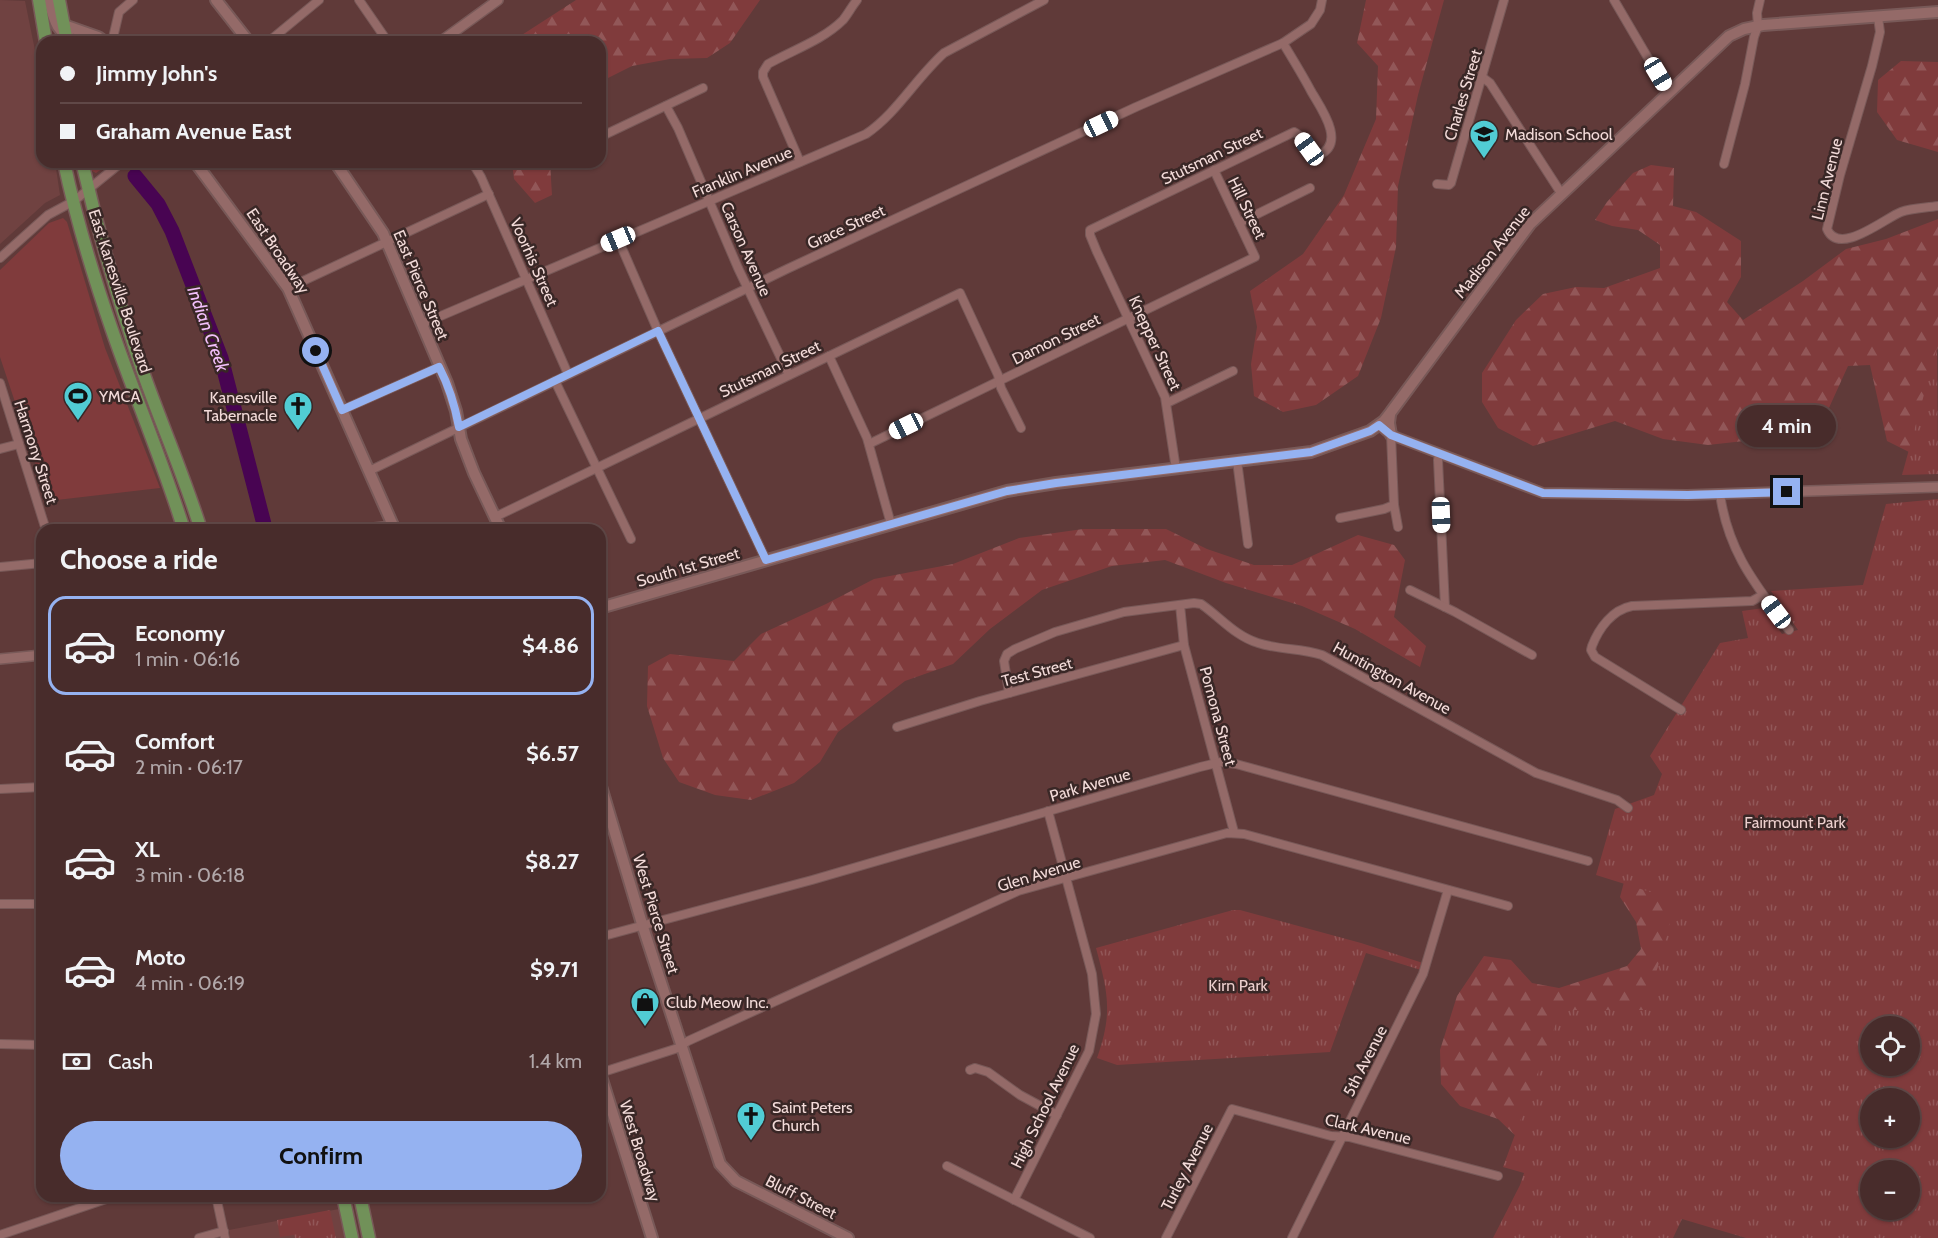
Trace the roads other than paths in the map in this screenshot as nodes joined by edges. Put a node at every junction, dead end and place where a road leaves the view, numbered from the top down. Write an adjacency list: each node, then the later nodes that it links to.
1 (39, 0): 19 (main road)
2 (49, 0): 18 (main road)
3 (59, 0): 18 (main road)
4 (133, 0): 21 (street)
5 (216, 0): 22 (main road)
6 (319, 0): 23 (street)
7 (359, 0): 24 (street)
8 (498, 0): 25 (street)
9 (857, 0): 32 (street)
10 (1044, 0): 32 (street, Franklin Avenue)
11 (1322, 0): 26 (street, Grace Street)
12 (1504, 0): 27 (street, Charles Street)
13 (1614, 0): 29 (street)
14 (1760, 0): 17 (street)
15 (1938, 12): 16 (main road, Madison Avenue)
16 (1878, 17): 17 (main road, Madison Avenue); 48 (street, Linn Avenue)
17 (1758, 26): 29 (main road, Madison Avenue); 33 (street)
18 (66, 35): 20 (main road)
19 (45, 36)
20 (82, 36)
21 (113, 36)
22 (244, 36)
23 (275, 36)
24 (384, 36)
25 (448, 36)
26 (1283, 43): 40 (street, Stutsman Street); 57 (street, Grace Street)
27 (1482, 77): 41 (street, Charles Street); 44 (street)
28 (704, 88): 30 (street)
29 (1668, 92): 44 (main road, Madison Avenue)
30 (666, 106): 31 (street); 46 (street, Carson Avenue)
31 (606, 134)
32 (800, 162): 46 (street, Franklin Avenue)
33 (1724, 164)
34 (66, 168): 47 (main road, East Kanesville Boulevard)
35 (84, 168): 43 (main road, East Kanesville Boulevard)
36 (115, 168): 43 (street)
37 (199, 168): 56 (main road, East Broadway)
38 (339, 168): 52 (main road, East Pierce Street)
39 (475, 168): 45 (street, Voorhis Street)
40 (1214, 170): 49 (street, Hill Street); 50 (street, Stutsman Street)
41 (1437, 184)
42 (1310, 188): 49 (street)
43 (89, 190): 47 (street); 72 (main road, East Kanesville Boulevard)
44 (1561, 193): 71 (main road, Madison Avenue)
45 (489, 194): 52 (street); 55 (street, Voorhis Street)
46 (709, 200): 51 (street, Franklin Avenue); 57 (street, Carson Avenue)
47 (74, 201): 54 (street); 74 (main road, East Kanesville Boulevard)
48 (1938, 206)
49 (1239, 223): 53 (street, Hill Street)
50 (1090, 235): 58 (street, Knepper Street)
51 (618, 239): 55 (street, Franklin Avenue); 60 (street)
52 (387, 242): 56 (street); 59 (main road, East Pierce Street)
53 (1255, 257): 58 (street, Damon Street)
54 (0, 258)
55 (526, 278): 59 (street, Franklin Avenue); 64 (street, Voorhis Street)
56 (288, 288): 70 (main road, East Broadway)
57 (747, 288): 60 (street, Grace Street); 65 (street, Carson Avenue)
58 (1129, 319): 67 (street, Damon Street); 69 (street, Knepper Street)
59 (422, 324): 62 (main road, East Pierce Street)
60 (658, 331): 64 (street, Grace Street); 73 (street)
61 (829, 356): 65 (street, Stutsman Street); 67 (street, Stutsman Street); 80 (street)
62 (439, 367): 70 (street); 76 (main road, East Pierce Street)
63 (1233, 371): 69 (street)
64 (568, 374): 66 (street, Grace Street)
65 (789, 375): 73 (street, Stutsman Street)
66 (555, 381): 76 (street, Grace Street); 84 (street)
67 (999, 381): 77 (street); 80 (street, Damon Street)
68 (0, 383): 79 (street, Harmony Street)
69 (1167, 403): 85 (street, Knepper Street)
70 (342, 410): 86 (main road, East Broadway)
71 (1391, 414): 75 (main road, Madison Avenue); 78 (main road)
72 (160, 417): 74 (street); 94 (main road, East Kanesville Boulevard)
73 (699, 419): 84 (street, Stutsman Street); 101 (street)
74 (146, 420): 93 (main road, East Kanesville Boulevard)
75 (1379, 425): 78 (street); 83 (main road, South 1st Street)
76 (459, 427): 86 (street, Grace Street); 90 (main road, East Pierce Street)
77 (1021, 428)
78 (1391, 435): 82 (street); 89 (street)
79 (19, 444): 81 (street); 92 (street, Harmony Street)
80 (868, 444): 97 (street)
81 (0, 449)
82 (1440, 454): 88 (street); 108 (street)
83 (1237, 461): 85 (main road, South 1st Street); 100 (street)
84 (597, 468): 90 (street, Stutsman Street); 99 (street)
85 (1176, 469): 97 (main road, South 1st Street)
86 (369, 471): 95 (main road, East Broadway)
87 (1938, 488): 88 (street)
88 (1720, 494): 105 (street)
89 (1394, 505): 91 (street); 98 (street)
90 (495, 517): 96 (main road, East Pierce Street)
91 (1340, 518)
92 (44, 524)
93 (182, 524)
94 (199, 524)
95 (393, 524)
96 (498, 524)
97 (891, 524): 101 (main road, South 1st Street)
98 (1398, 527)
99 (631, 539)
100 (1248, 544)
101 (766, 560): 107 (main road, South 1st Street)
102 (36, 564): 103 (street)
103 (0, 567)
104 (1410, 590): 108 (street)
105 (1763, 595): 109 (street); 115 (street)
106 (1180, 605): 110 (street, Pomona Street); 114 (street, Huntington Avenue); 121 (street, Huntington Avenue)
107 (606, 606)
108 (1445, 607): 111 (street)
109 (1790, 630)
110 (1184, 645): 114 (street, Test Street); 117 (street, Pomona Street)
111 (1532, 655)
112 (36, 656): 113 (street)
113 (0, 659)
114 (1010, 693): 116 (street, Test Street)
115 (1681, 710)
116 (897, 727)
117 (1216, 764): 122 (street, Park Avenue); 123 (street, Pomona Street); 124 (street, Park Avenue)
118 (36, 787): 119 (street)
119 (0, 789)
120 (606, 803): 130 (main road, West Pierce Street)
121 (1628, 808)
122 (1048, 811): 125 (street, High School Avenue); 130 (street, Park Avenue)
123 (1234, 832): 125 (street, Glen Avenue); 126 (street, Glen Avenue)
124 (1588, 861)
125 (1066, 878): 134 (street, Glen Avenue); 139 (street, High School Avenue)
126 (1448, 890): 129 (street, Glen Avenue); 140 (street, 5th Avenue)
127 (0, 904): 128 (street)
128 (36, 904)
129 (1508, 906)
130 (643, 927): 131 (street, Park Avenue); 134 (main road, West Pierce Street)
131 (606, 936)
132 (0, 1044): 133 (street)
133 (36, 1045)
134 (682, 1045): 136 (street, Glen Avenue); 143 (main road, West Pierce Street)
135 (970, 1070): 139 (street)
136 (606, 1071)
137 (606, 1092): 154 (main road, West Broadway)
138 (1232, 1109): 140 (street, Clark Avenue); 157 (street, Turley Avenue)
139 (1057, 1115): 144 (street, High School Avenue)
140 (1342, 1137): 142 (street, Clark Avenue); 158 (street, 5th Avenue)
141 (947, 1166): 144 (street)
142 (1498, 1176)
143 (740, 1183): 155 (main road, Bluff Street)
144 (1014, 1200): 156 (street)
145 (98, 1202): 149 (street)
146 (217, 1202): 150 (street)
147 (344, 1202): 152 (main road)
148 (361, 1202): 153 (main road)
149 (0, 1235)
150 (224, 1235): 151 (street)
151 (199, 1238)
152 (352, 1238)
153 (369, 1238)
154 (652, 1238)
155 (848, 1238)
156 (1090, 1238)
157 (1166, 1238)
158 (1292, 1238)

